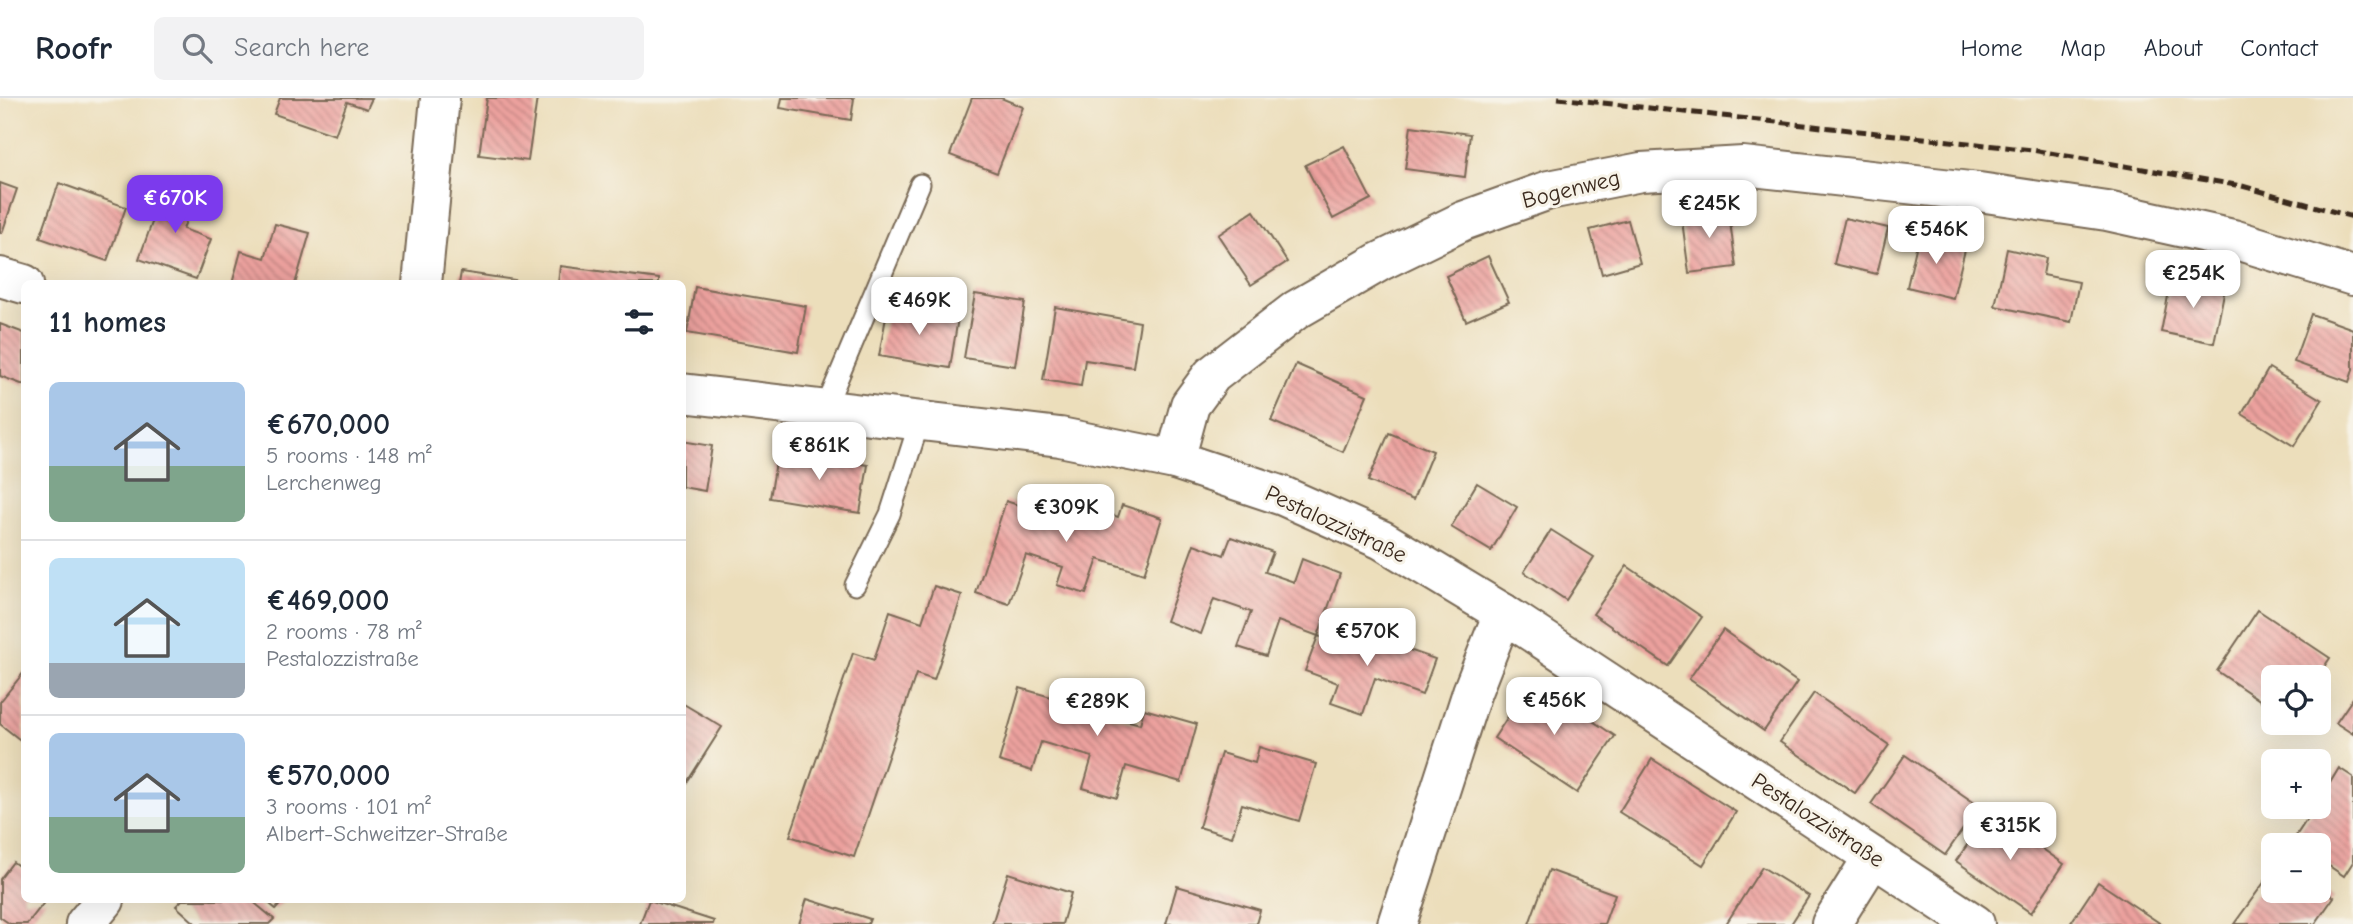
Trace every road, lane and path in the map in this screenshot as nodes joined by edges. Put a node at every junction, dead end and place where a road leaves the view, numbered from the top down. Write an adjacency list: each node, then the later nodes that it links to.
1 (440, 98): 5 (street)
2 (920, 184): 8 (lane)
3 (2353, 276): 10 (street, Bogenweg)
4 (0, 277): 6 (street)
5 (422, 280)
6 (21, 283)
7 (686, 393): 8 (street, Pestalozzistraße)
8 (825, 409): 9 (street, Pestalozzistraße)
9 (920, 420): 10 (street, Pestalozzistraße); 11 (lane)
10 (1175, 460): 12 (street, Pestalozzistraße)
11 (855, 585)
12 (1503, 613): 13 (street, Pestalozzistraße); 16 (street)
13 (1873, 857): 17 (street); 18 (street, Pestalozzistraße)
14 (102, 903): 15 (street)
15 (85, 924)
16 (1397, 924)
17 (1831, 924)
18 (1975, 924)

